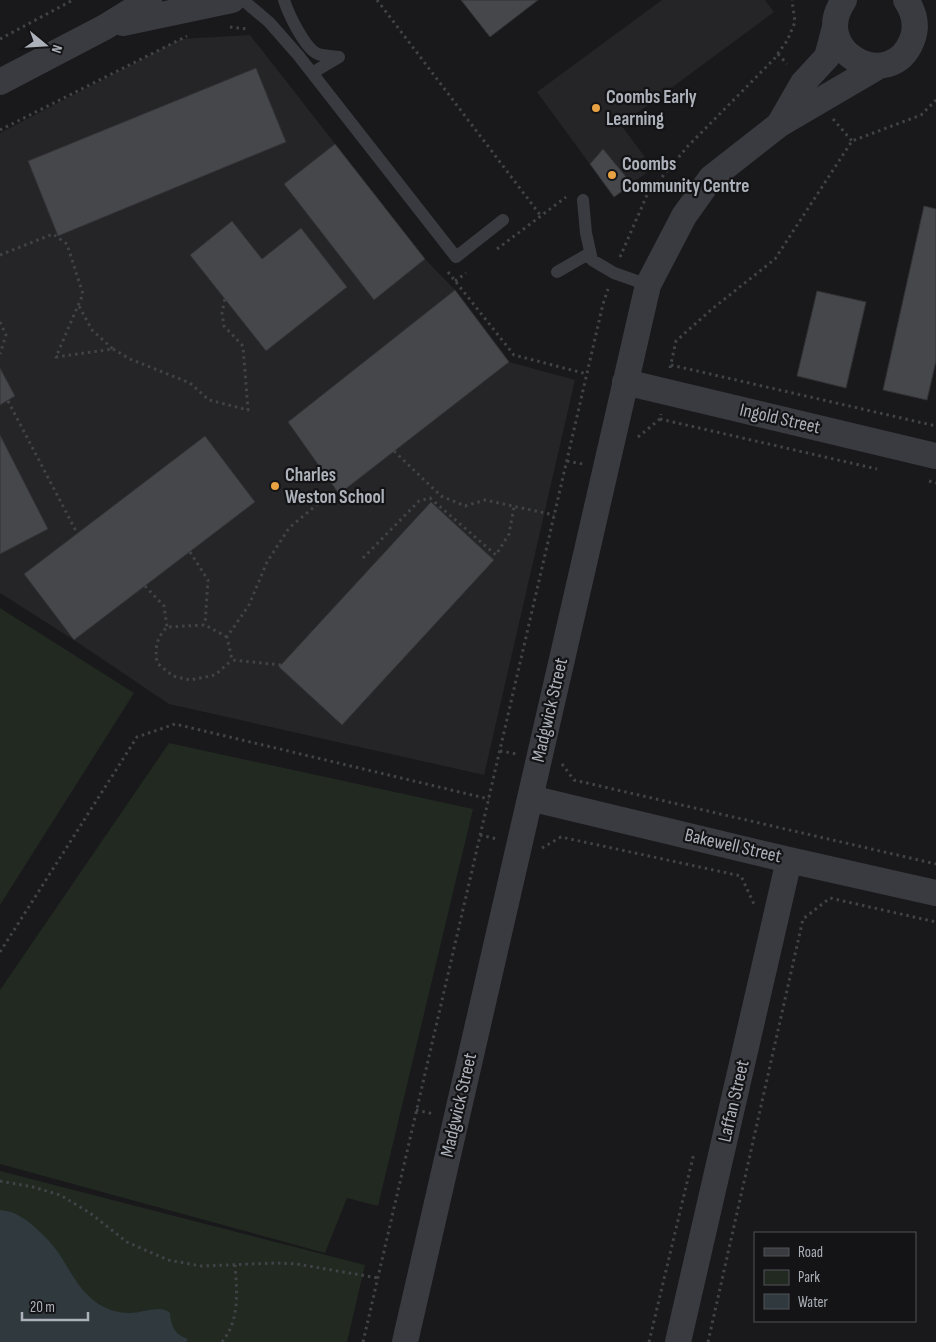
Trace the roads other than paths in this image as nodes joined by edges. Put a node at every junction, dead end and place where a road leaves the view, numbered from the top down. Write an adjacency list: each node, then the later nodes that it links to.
1 (149, 0): 6 (street)
2 (242, 0): 6 (street); 8 (lane)
3 (284, 0): 8 (lane)
4 (911, 3): 7 (street, Madgwick Street)
5 (836, 10): 7 (street); 10 (street, Madgwick Street)
6 (105, 27): 9 (street)
7 (879, 66): 10 (street, Madgwick Street)
8 (312, 73): 12 (lane)
9 (0, 82)
10 (780, 124): 15 (street, Madgwick Street)
11 (583, 200): 13 (lane)
12 (502, 220)
13 (590, 253): 14 (lane); 15 (lane)
14 (557, 272)
15 (648, 285): 16 (street, Madgwick Street)
16 (625, 382): 17 (street, Ingold Street); 18 (street, Madgwick Street)
17 (936, 456)
18 (530, 798): 19 (street, Bakewell Street); 21 (street, Madgwick Street)
19 (789, 860): 20 (street, Bakewell Street); 22 (street, Laffan Street)
20 (936, 893)
21 (405, 1342)
22 (678, 1342)

